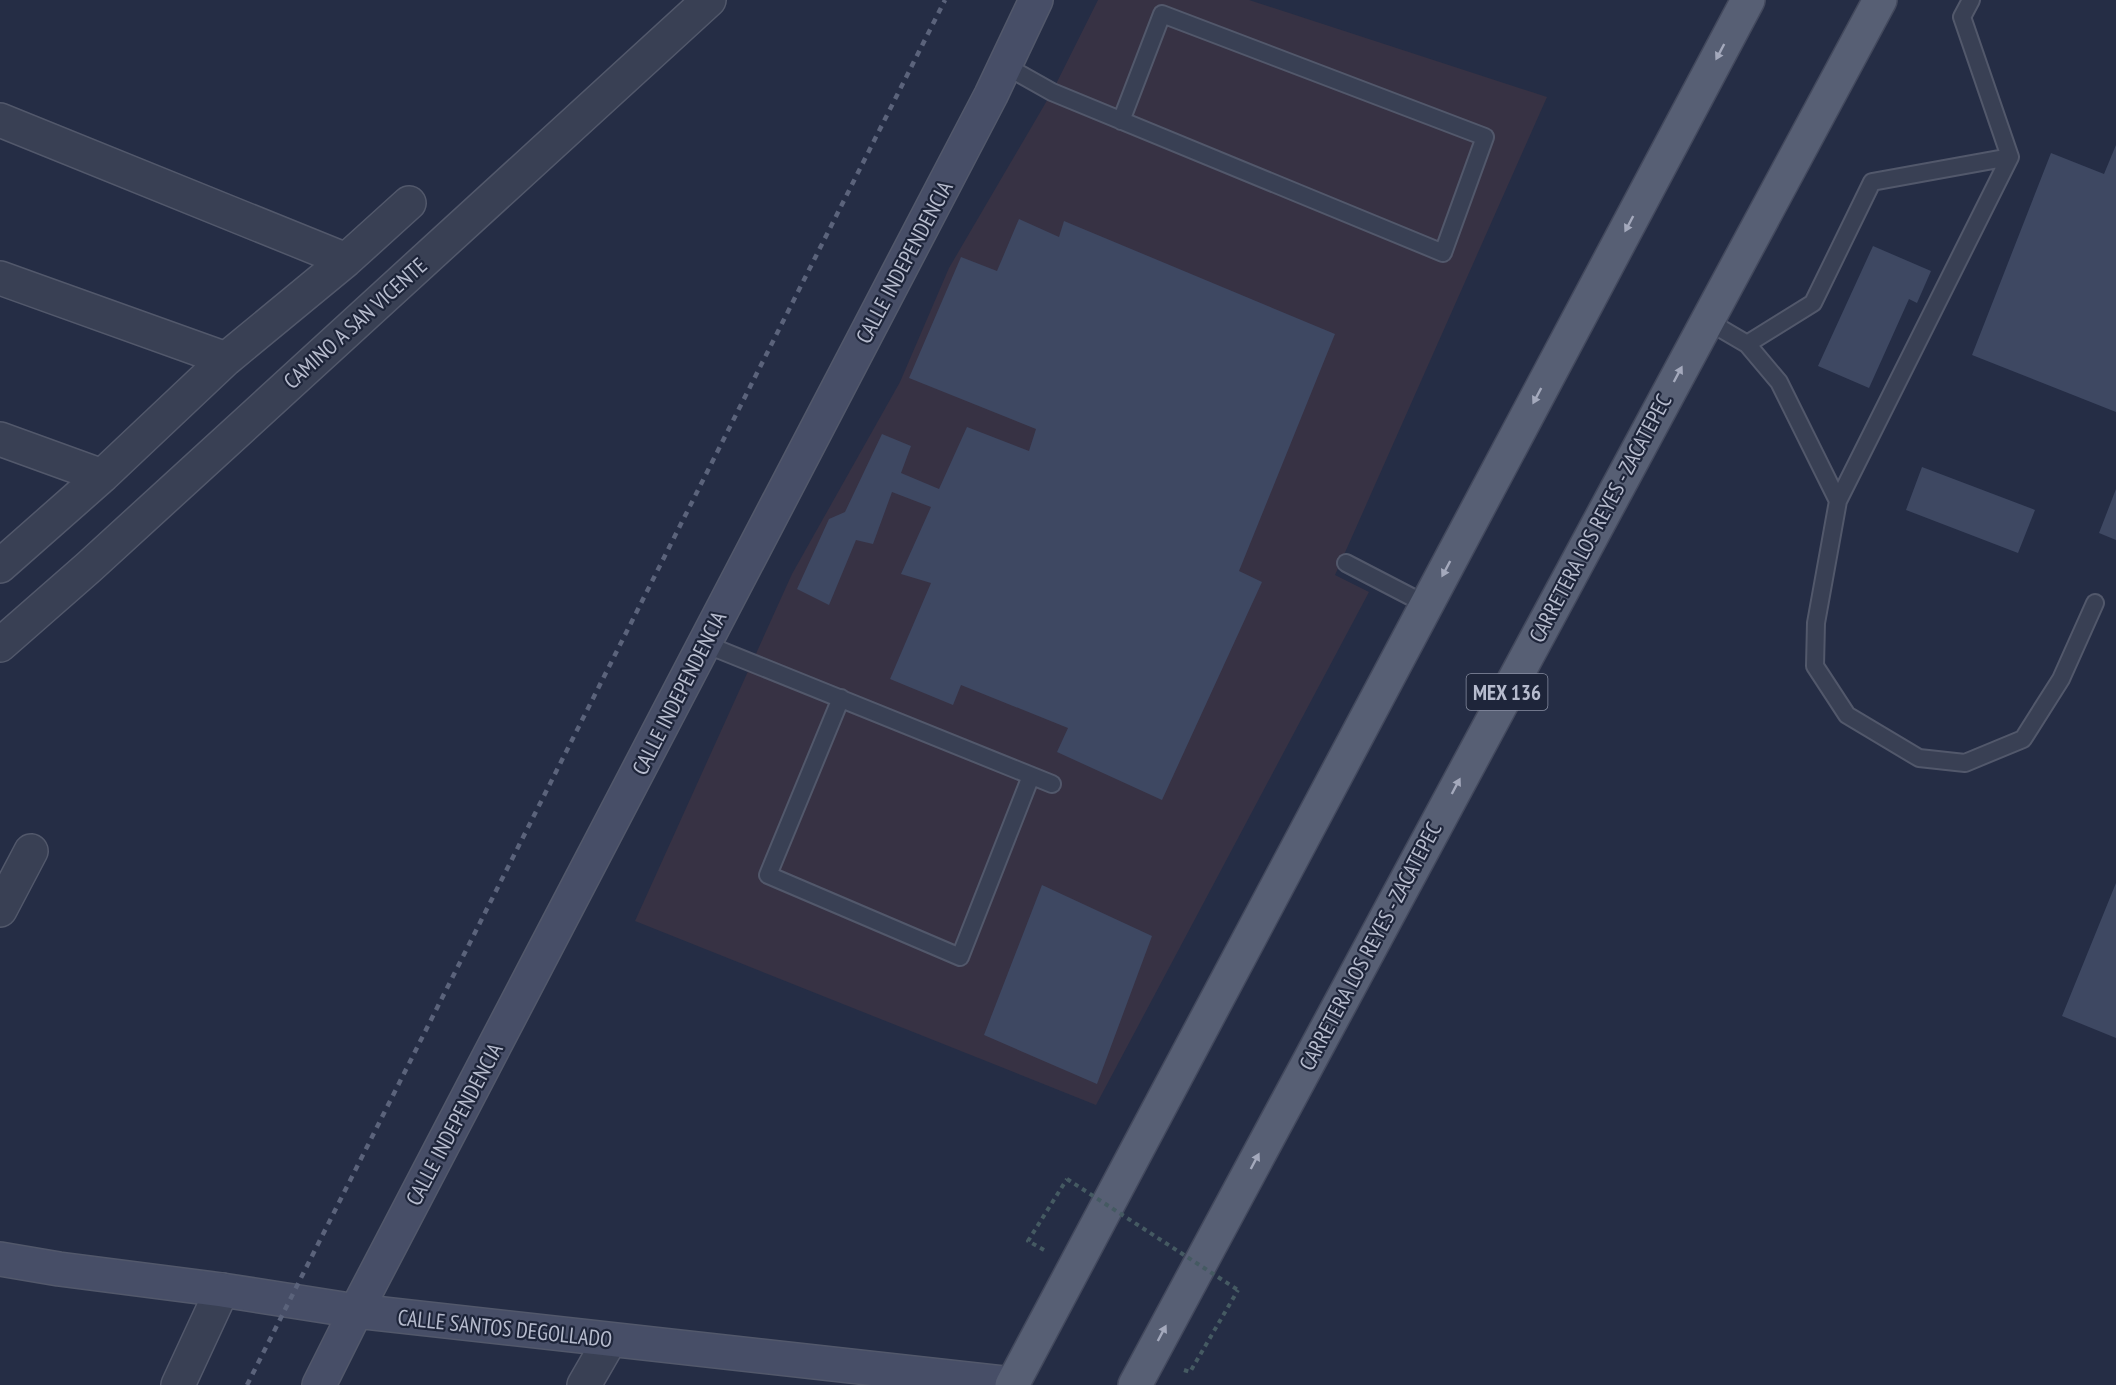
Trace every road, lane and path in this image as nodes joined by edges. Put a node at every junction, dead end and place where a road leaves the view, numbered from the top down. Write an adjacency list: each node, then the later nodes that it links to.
1 (709, 0): 24 (street, CAMINO A SAN VICENTE)
2 (1036, 0): 6 (main road, CALLE INDEPENDENCIA)
3 (1748, 0): 22 (main road, one-way to 22)
4 (1880, 0): 13 (main road, CARRETERA LOS REYES - ZACATEPEC / MEX 136)
5 (1971, 0): 9 (lane)
6 (1004, 65): 8 (lane); 23 (main road, CALLE INDEPENDENCIA)
7 (0, 120): 11 (street)
8 (1121, 120): 8 (lane)
9 (2010, 157): 14 (lane); 18 (lane)
10 (409, 203): 11 (street)
11 (346, 260): 15 (street)
12 (0, 278): 15 (street)
13 (1706, 320): 14 (lane); 40 (main road, CARRETERA LOS REYES - ZACATEPEC / MEX 136, one-way to 13)
14 (1747, 344): 18 (lane)
15 (226, 359): 17 (street)
16 (0, 439): 17 (street)
17 (102, 476): 20 (street)
18 (1838, 501): 21 (lane)
19 (1346, 563): 22 (lane)
20 (0, 566)
21 (2095, 603)
22 (1427, 605): 36 (main road)
23 (705, 644): 25 (lane); 33 (main road, CALLE INDEPENDENCIA)
24 (0, 645)
25 (840, 698): 26 (lane); 26 (lane)
26 (1031, 776): 27 (lane)
27 (1052, 784)
28 (0, 873): 29 (street)
29 (0, 910)
30 (1028, 1241): 35 (path, bridge)
31 (0, 1259): 32 (main road, CALLE SANTOS DEGOLLADO)
32 (222, 1290): 33 (main road, CALLE SANTOS DEGOLLADO); 37 (street)
33 (356, 1311): 34 (main road, CALLE SANTOS DEGOLLADO); 38 (main road, CALLE INDEPENDENCIA)
34 (610, 1340): 36 (main road, CALLE SANTOS DEGOLLADO); 39 (street)
35 (1190, 1372)
36 (1012, 1384)
37 (178, 1385)
38 (319, 1385)
39 (584, 1385)
40 (1135, 1385)

